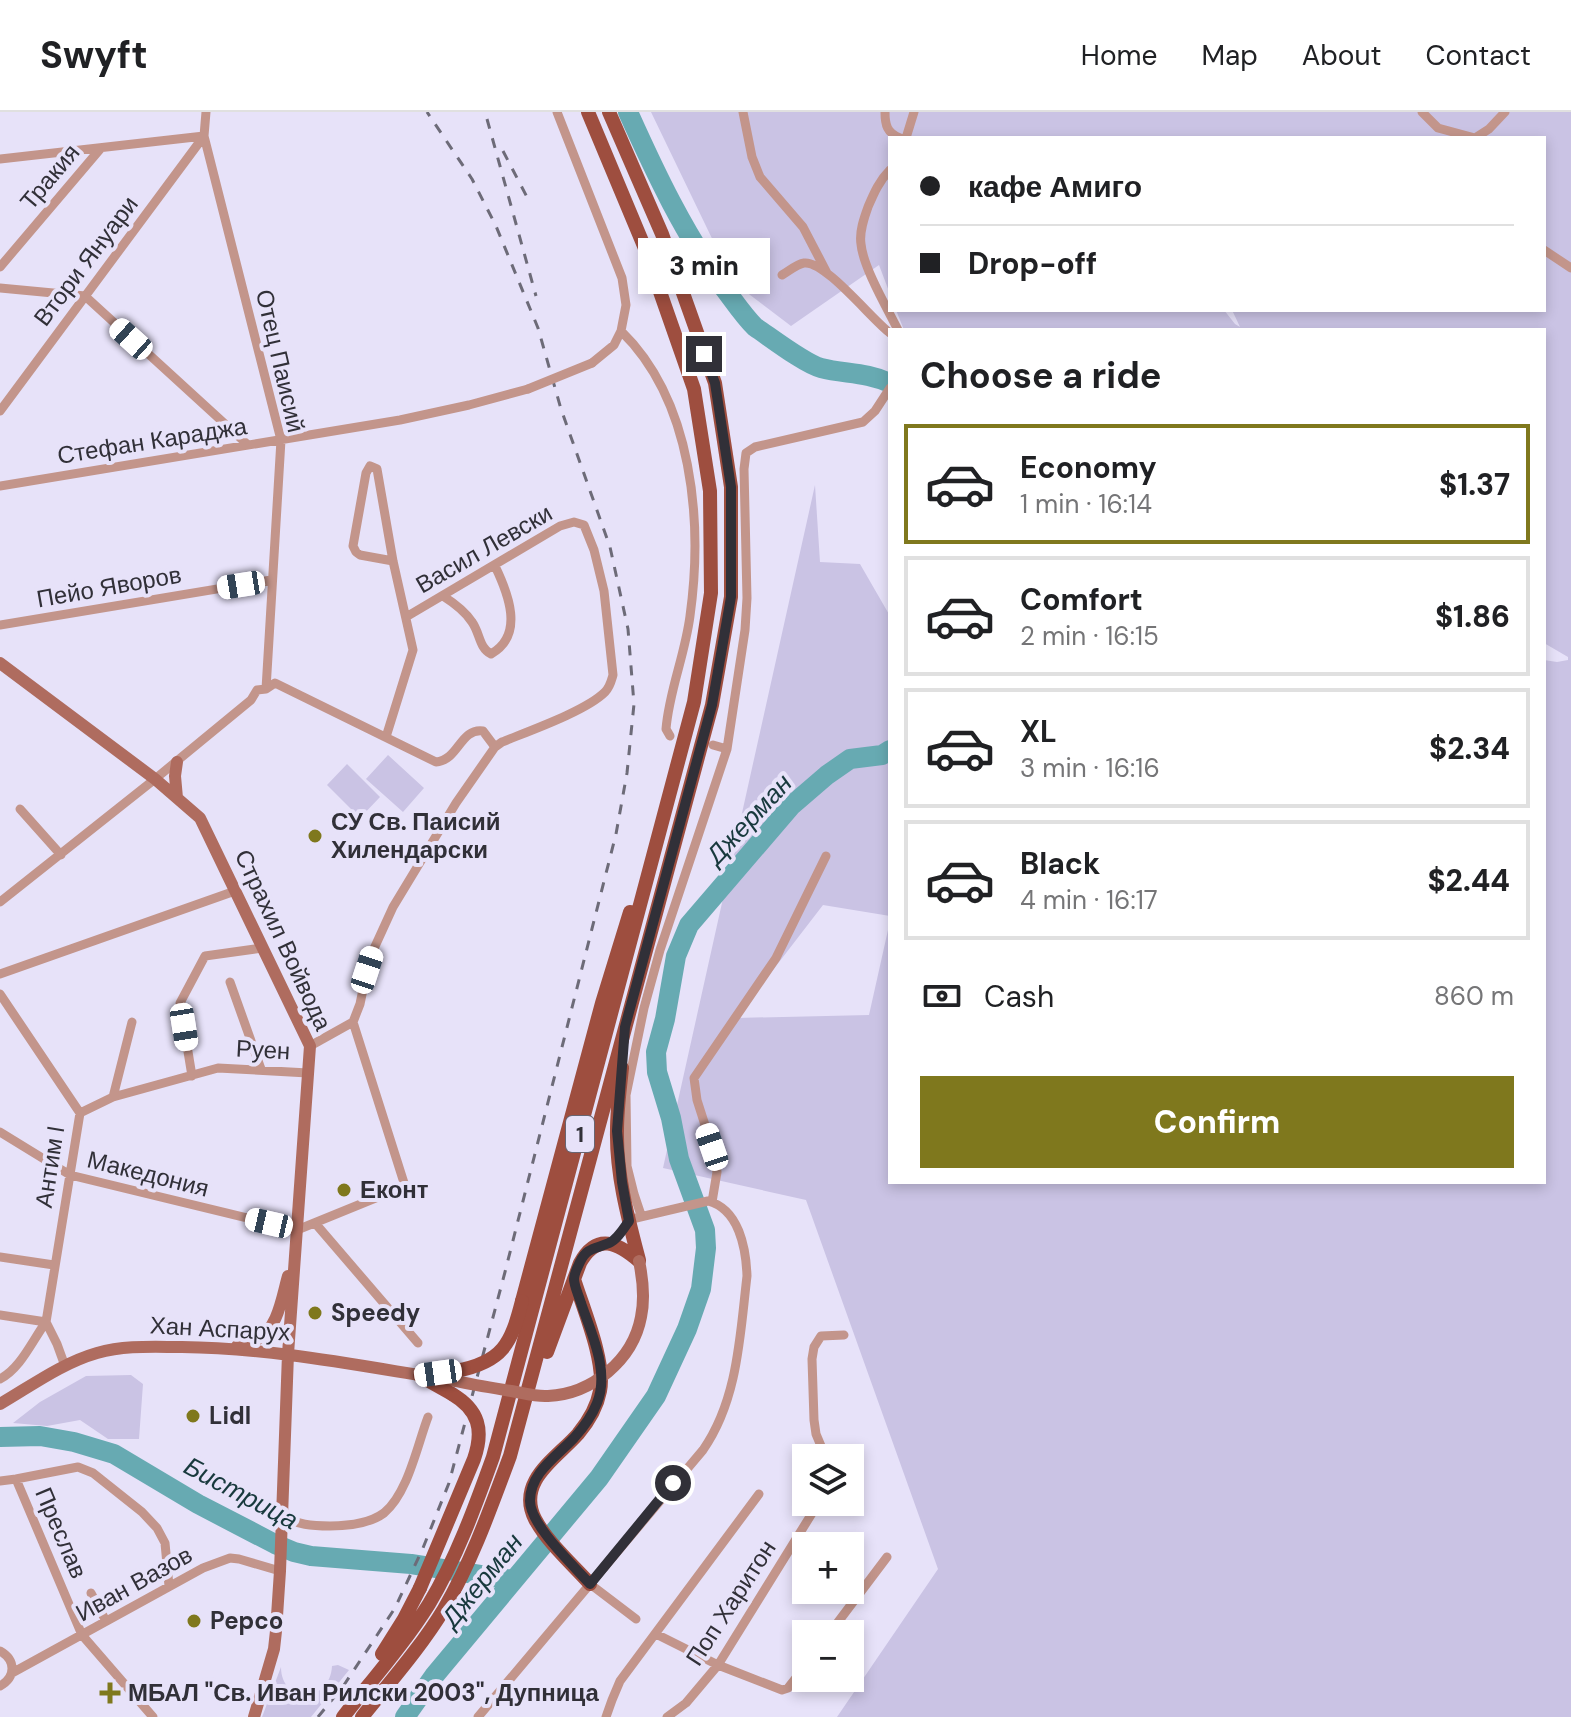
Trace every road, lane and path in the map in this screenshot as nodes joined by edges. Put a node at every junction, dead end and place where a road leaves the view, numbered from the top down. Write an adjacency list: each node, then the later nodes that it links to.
1 (206, 112): 10 (street, Отец Паисий)
2 (557, 112): 26 (street)
3 (588, 112): 48 (main road, 1)
4 (609, 112): 61 (main road, 1)
5 (743, 112): 21 (street)
6 (885, 112): 11 (street)
7 (914, 112): 12 (street)
8 (1422, 112): 13 (street)
9 (1505, 112): 14 (street)
10 (204, 136): 15 (street); 24 (street, Втори Януари); 30 (street, Отец Паисий)
11 (897, 136)
12 (907, 136)
13 (1468, 136)
14 (1478, 136)
15 (101, 148): 16 (street); 19 (street, Тракия)
16 (0, 159)
17 (888, 172): 25 (street)
18 (1546, 251): 20 (street)
19 (0, 267)
20 (1571, 268)
21 (827, 273): 22 (street); 27 (street)
22 (782, 275)
23 (0, 288): 24 (street)
24 (85, 296): 29 (street, Втори Януари); 31 (street)
25 (888, 309)
26 (621, 331): 30 (street, Стефан Караджа, bridge); 41 (street)
27 (888, 332)
28 (888, 391): 45 (street)
29 (0, 411)
30 (281, 440): 31 (street, Стефан Караджа); 35 (street, Отец Паисий)
31 (248, 445): 32 (street, Стефан Караджа)
32 (0, 486)
33 (393, 561): 33 (street); 37 (street)
34 (495, 566): 36 (street, Васил Левски); 36 (street); 44 (street, Васил Левски)
35 (271, 580): 38 (street, Пейо Яворов); 40 (street, Отец Паисий)
36 (443, 596): 37 (street, Васил Левски)
37 (406, 617): 42 (street)
38 (0, 625)
39 (0, 663): 47 (street, Страхил Войвода)
40 (266, 689): 42 (street); 46 (street)
41 (670, 736)
42 (386, 737): 44 (street)
43 (713, 745): 45 (street)
44 (495, 747): 60 (street)
45 (727, 749): 71 (street)
46 (177, 762): 47 (street); 49 (street)
47 (155, 779): 49 (street, Страхил Войвода); 51 (street)
48 (672, 786): 89 (main road, bridge); 116 (main road, 1)
49 (177, 798): 53 (street, Страхил Войвода)
50 (20, 809): 51 (street)
51 (61, 855): 54 (street)
52 (826, 856): 70 (street)
53 (235, 891): 55 (street, Страхил Войвода); 56 (street)
54 (0, 902)
55 (262, 948): 62 (street, Страхил Войвода); 65 (street)
56 (0, 974)
57 (230, 982): 63 (street)
58 (0, 994): 67 (street, Антим I)
59 (132, 1022): 66 (street)
60 (353, 1022): 62 (street); 72 (street)
61 (625, 1027): 71 (main road); 93 (main road, 1)
62 (310, 1046): 64 (street, Страхил Войвода)
63 (261, 1069): 64 (street, Руен); 65 (street, Руен)
64 (308, 1073): 73 (street, Страхил Войвода)
65 (192, 1076): 66 (street, Руен)
66 (113, 1097): 67 (street, Руен)
67 (80, 1113): 69 (street, Антим I)
68 (0, 1132): 69 (street, Македония)
69 (70, 1175): 73 (street, Македония); 78 (street, Антим I)
70 (710, 1202): 71 (street); 101 (street)
71 (635, 1218): 74 (main road); 77 (main road)
72 (315, 1223): 73 (street); 83 (street)
73 (297, 1230): 75 (street, Страхил Войвода)
74 (609, 1243): 77 (main road); 79 (main road)
75 (295, 1254): 84 (street); 85 (street, Страхил Войвода)
76 (0, 1257): 78 (street)
77 (639, 1261): 89 (street, bridge)
78 (54, 1265): 81 (street, Антим I)
79 (574, 1279): 93 (main road); 101 (main road)
80 (0, 1315): 81 (street)
81 (46, 1322): 86 (street); 88 (street)
82 (844, 1335): 92 (street)
83 (418, 1343)
84 (230, 1348): 85 (street, Хан Аспарух); 86 (street, Хан Аспарух)
85 (288, 1354): 87 (street, Хан Аспарух); 98 (street, Страхил Войвода)
86 (65, 1366): 90 (street, Хан Аспарух)
87 (420, 1376): 89 (main road); 89 (main road)
88 (0, 1379)
89 (455, 1382): 116 (main road, bridge)
90 (0, 1404)
91 (428, 1417): 98 (street)
92 (820, 1444)
93 (510, 1456): 117 (main road, 1)
94 (16, 1479): 95 (street); 102 (street); 108 (street, Преслав)
95 (0, 1481)
96 (759, 1494): 107 (street)
97 (810, 1516): 110 (street, Поп Харитон)
98 (282, 1521): 100 (street, Страхил Войвода)
99 (887, 1557): 105 (street)
100 (280, 1571): 102 (street, Иван Вазов); 115 (street, Страхил Войвода)
101 (590, 1584): 104 (street); 118 (street)
102 (169, 1586): 106 (street, Иван Вазов)
103 (91, 1593): 106 (street)
104 (636, 1619)
105 (840, 1620)
106 (106, 1621): 108 (street, Иван Вазов)
107 (656, 1634): 110 (street); 119 (street)
108 (82, 1635): 111 (street, Иван Вазов); 114 (street, Преслав)
109 (0, 1651): 111 (street)
110 (718, 1665): 112 (street); 120 (street, Поп Харитон)
111 (12, 1673): 113 (street, Иван Вазов)
112 (792, 1683)
113 (0, 1686)
114 (153, 1717)
115 (254, 1717)
116 (341, 1717)
117 (362, 1717)
118 (478, 1717)
119 (606, 1717)
120 (667, 1717)

